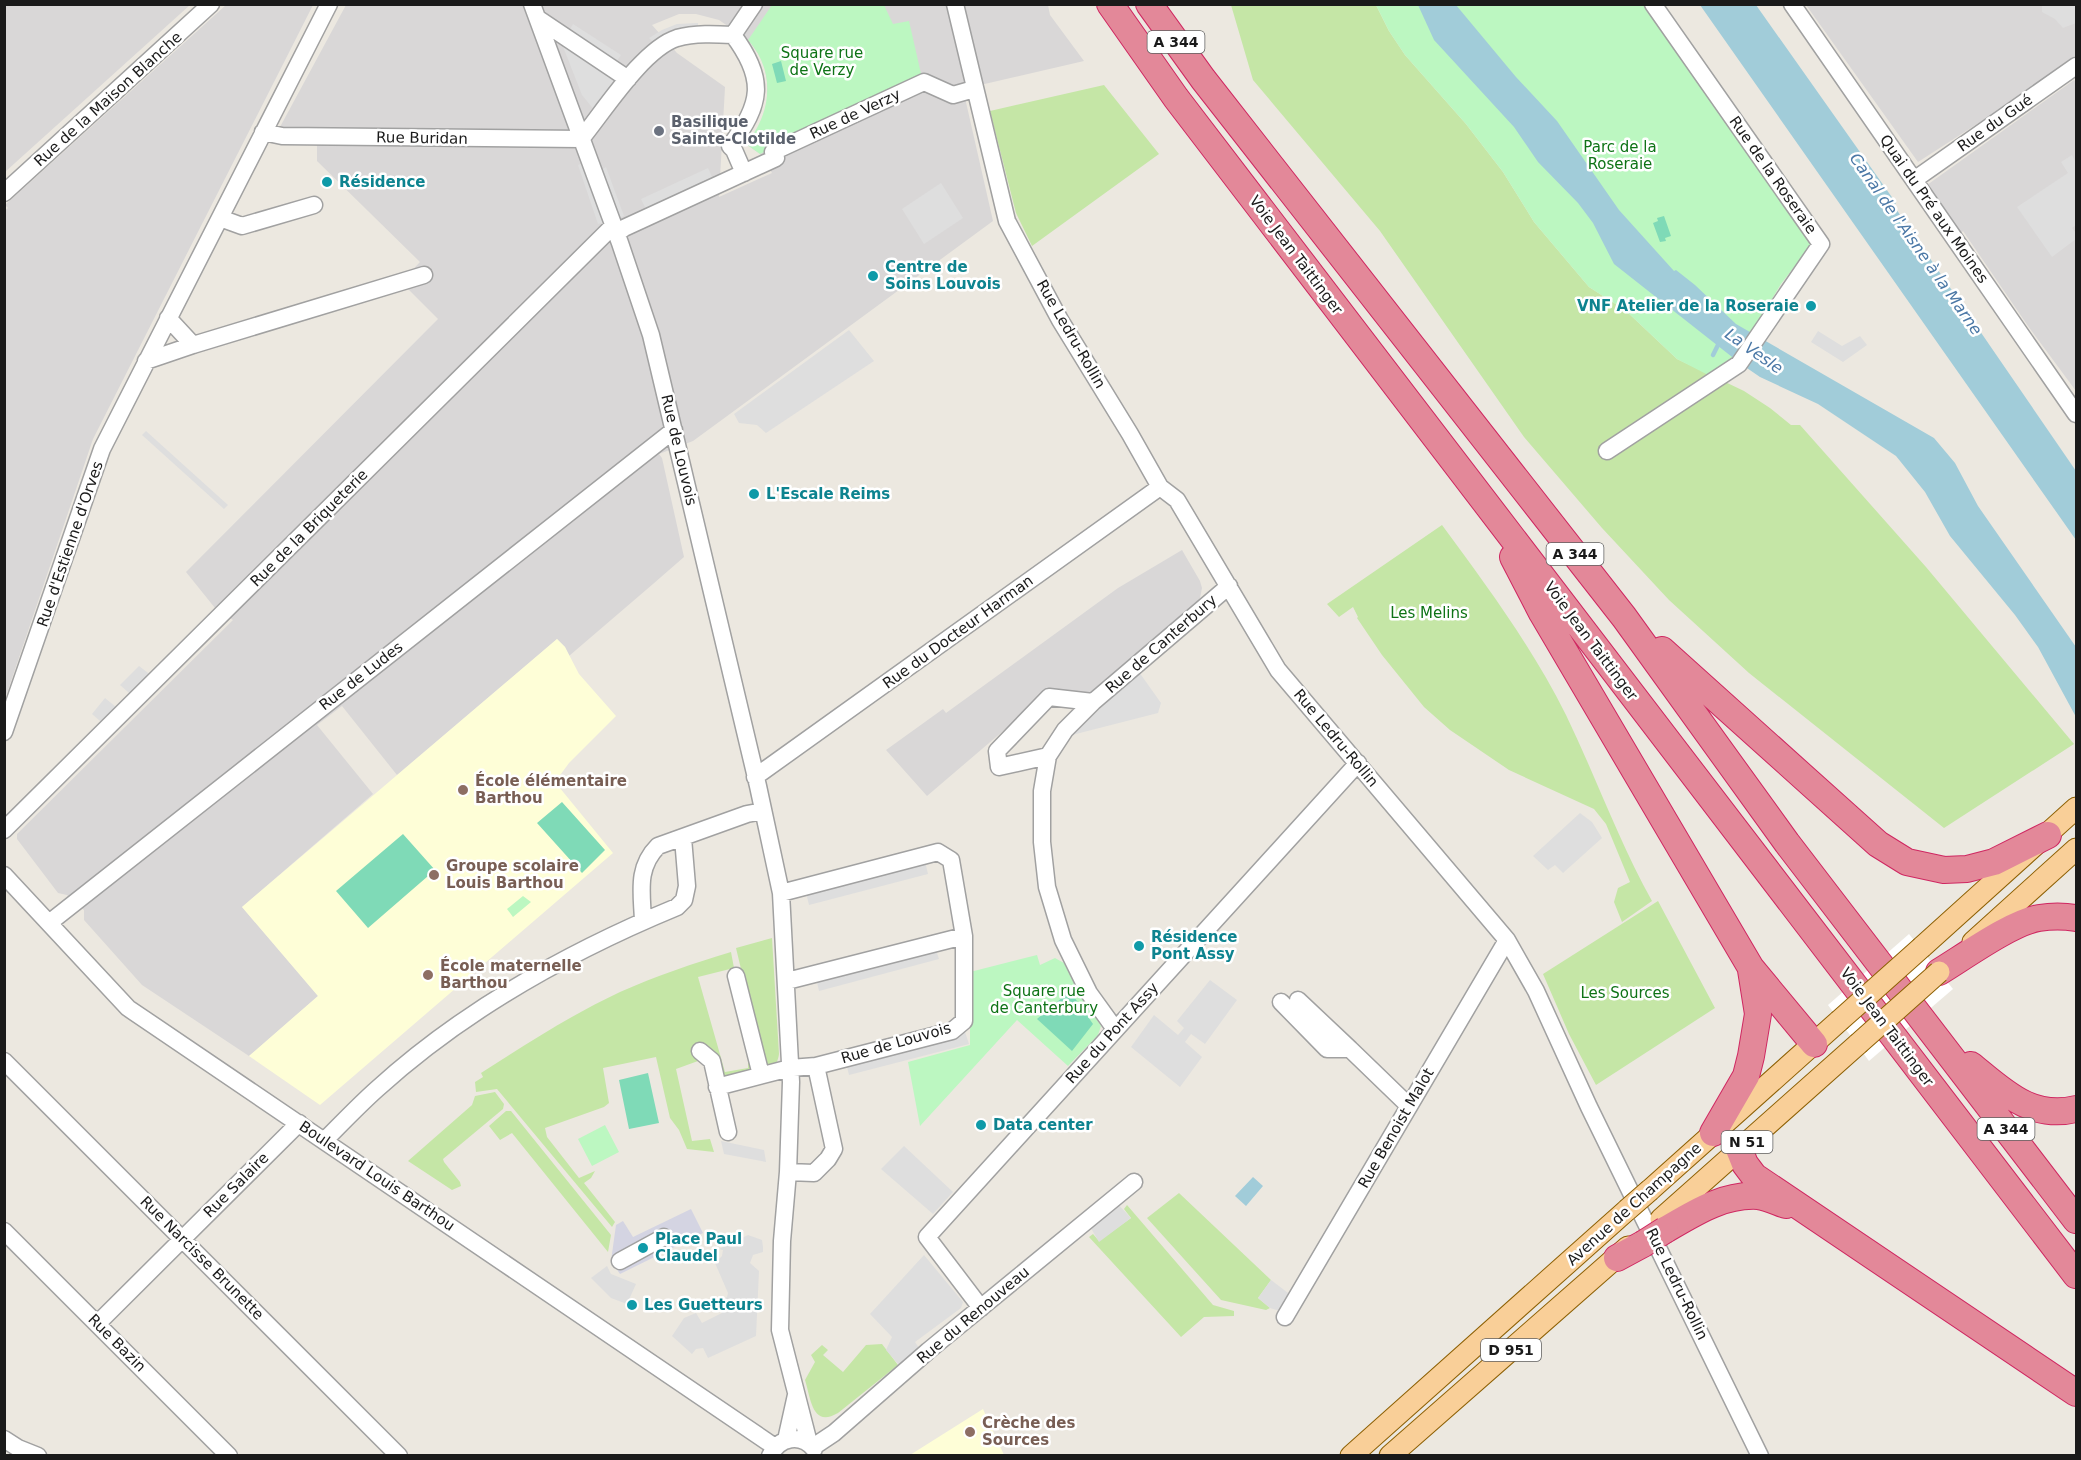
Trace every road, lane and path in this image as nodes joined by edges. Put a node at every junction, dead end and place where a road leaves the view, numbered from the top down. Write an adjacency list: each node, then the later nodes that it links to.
1 (211, 4): 18 (street, Rue de la Maison Blanche)
2 (329, 4): 14 (street, Rue d'Estienne d'Orves)
3 (754, 4): 10 (street)
4 (955, 4): 13 (street, Rue Ledru-Rollin)
5 (1110, 4): 30 (highway, Voie Jean Taittinger / A 344)
6 (1149, 4): 32 (highway, A 344)
7 (1653, 4): 28 (street, Rue de la Roseraie)
8 (1792, 4): 17 (street, Quai du Pré aux Moines)
9 (535, 11): 12 (street, Rue de Louvois); 15 (street, Rue de Louvois)
10 (733, 35): 12 (street); 16 (street)
11 (2076, 66): 17 (street, Rue du Gué)
12 (628, 79): 15 (street)
13 (974, 90): 16 (street, Rue de Verzy); 29 (street, Rue Ledru-Rollin)
14 (263, 132): 15 (street, Rue Buridan); 20 (street, Rue d'Estienne d'Orves)
15 (581, 139): 21 (street, Rue de Louvois)
16 (744, 173): 21 (street, Rue de Verzy)
17 (1914, 180): 26 (street, Quai du Pré aux Moines)
18 (4, 193)
19 (314, 205): 20 (street)
20 (220, 218): 23 (street, Rue d'Estienne d'Orves)
21 (614, 230): 27 (street, Rue de Louvois); 40 (street, Rue de la Briqueterie)
22 (424, 275): 24 (street)
23 (168, 318): 24 (street); 25 (street, Rue d'Estienne d'Orves)
24 (193, 345): 25 (street)
25 (146, 361): 34 (street, Rue d'Estienne d'Orves)
26 (2076, 414)
27 (674, 429): 37 (street, Rue de Louvois); 48 (street, Rue de Ludes)
28 (1607, 451)
29 (1160, 488): 31 (street, Rue Ledru-Rollin); 37 (street, Rue du Docteur Harman)
30 (1480, 493): 51 (highway); 87 (highway, Voie Jean Taittinger / A 344)
31 (1229, 586): 33 (street, Rue de Canterbury); 36 (street, Rue Ledru-Rollin)
32 (1624, 617): 41 (highway); 58 (highway, A 344)
33 (1093, 702): 35 (street, Rue de Canterbury); 35 (street, Rue de Canterbury)
34 (4, 732)
35 (1048, 756): 57 (street, Rue de Canterbury)
36 (1358, 763): 50 (street, Rue Ledru-Rollin); 57 (street, Rue du Pont Assy)
37 (755, 777): 39 (street, Rue de Louvois)
38 (2076, 808): 41 (main road, Avenue de Champagne / N 51)
39 (763, 811): 42 (street); 45 (street, Rue de Louvois)
40 (4, 830)
41 (2048, 835): 43 (main road); 59 (main road, Avenue de Champagne / N 51, bridge)
42 (683, 838): 47 (street); 47 (street)
43 (2076, 849): 52 (main road, Avenue de Champagne / N 51)
44 (4, 875): 48 (street, Boulevard Louis Barthou)
45 (781, 893): 49 (street, Rue de Louvois); 54 (street, Rue de Louvois)
46 (2076, 918): 52 (highway)
47 (643, 921): 74 (street)
48 (49, 922): 71 (street, Boulevard Louis Barthou)
49 (964, 936): 54 (street); 63 (street, Rue de Louvois)
50 (1507, 940): 68 (street, Rue Benoist Malot); 103 (street, Rue Ledru-Rollin)
51 (1751, 968): 59 (highway); 73 (highway)
52 (1939, 972): 64 (main road, Avenue de Champagne / N 51, bridge)
53 (736, 976): 66 (street)
54 (787, 981): 65 (street, Rue de Louvois)
55 (1298, 1000): 60 (street)
56 (1281, 1002): 60 (street)
57 (1115, 1029): 88 (street, Rue du Pont Assy)
58 (1936, 1037): 69 (highway); 80 (highway, A 344)
59 (1814, 1044): 64 (main road); 70 (main road, Avenue de Champagne / N 51)
60 (1350, 1049): 68 (street)
61 (700, 1051): 67 (street)
62 (4, 1061): 84 (street, Rue Narcisse Brunette)
63 (816, 1066): 65 (street, Rue de Louvois); 76 (street)
64 (1833, 1066): 75 (main road, Avenue de Champagne / N 51)
65 (790, 1068): 66 (street, Rue de Louvois); 76 (street, Rue de Louvois)
66 (761, 1075): 67 (street, Rue de Louvois)
67 (717, 1087): 72 (street)
68 (1409, 1106): 89 (street, Rue Benoist Malot)
69 (2076, 1109)
70 (1734, 1115): 73 (main road, Avenue de Champagne / N 51); 75 (main road)
71 (299, 1123): 74 (street, Boulevard Louis Barthou); 84 (street, Rue Salaire)
72 (728, 1132)
73 (1713, 1133): 78 (main road, Avenue de Champagne / N 51, bridge)
74 (325, 1140): 95 (street, Boulevard Louis Barthou)
75 (1739, 1149): 79 (highway); 81 (main road, Avenue de Champagne / N 51)
76 (788, 1172): 92 (street, Rue de Louvois)
77 (1134, 1182): 88 (street, Rue du Renouveau)
78 (1627, 1210): 91 (main road, Avenue de Champagne / D 951)
79 (1809, 1214): 81 (highway); 93 (highway)
80 (2076, 1220)
81 (1663, 1224): 85 (highway, bridge)
82 (4, 1232): 90 (street, Rue Bazin)
83 (664, 1237): 86 (street)
84 (182, 1239): 90 (street, Rue Salaire); 99 (street, Rue Narcisse Brunette)
85 (1617, 1258): 102 (main road, Avenue de Champagne / D 951)
86 (620, 1261)
87 (2076, 1275)
88 (981, 1308): 96 (street, Rue du Renouveau)
89 (1285, 1317)
90 (97, 1324): 98 (street, Rue Bazin)
91 (1490, 1332): 100 (main road); 101 (main road, Avenue de Champagne / D 951)
92 (796, 1391): 95 (street, Rue de Louvois); 96 (street, Rue de Louvois)
93 (2076, 1393)
94 (4, 1439): 97 (street)
95 (777, 1448): 96 (street)
96 (813, 1449)
97 (38, 1455)
98 (229, 1455)
99 (399, 1455)
100 (1335, 1455)
101 (1351, 1455)
102 (1390, 1455)
103 (1760, 1455)

